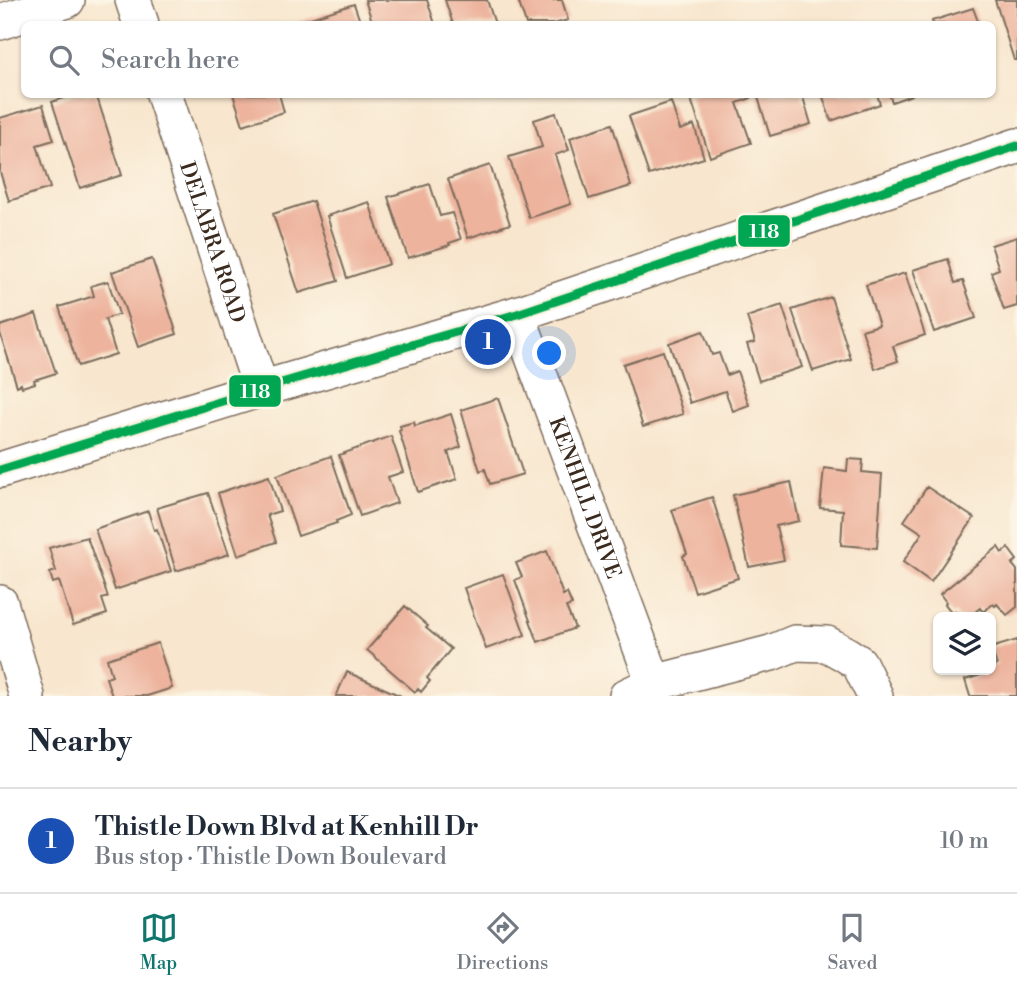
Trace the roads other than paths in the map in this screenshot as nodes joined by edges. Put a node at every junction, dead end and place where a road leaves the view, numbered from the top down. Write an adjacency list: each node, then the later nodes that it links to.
1 (67, 0): 4 (street)
2 (133, 0): 3 (street)
3 (140, 21)
4 (0, 22)
5 (165, 98): 8 (street, DELABRA ROAD)
6 (1017, 146): 7 (street)
7 (517, 314): 8 (street); 11 (street, KENHILL DRIVE)
8 (261, 389): 9 (street)
9 (0, 470)
10 (0, 603): 12 (street)
11 (641, 690): 13 (street)
12 (27, 696)
13 (875, 696)

